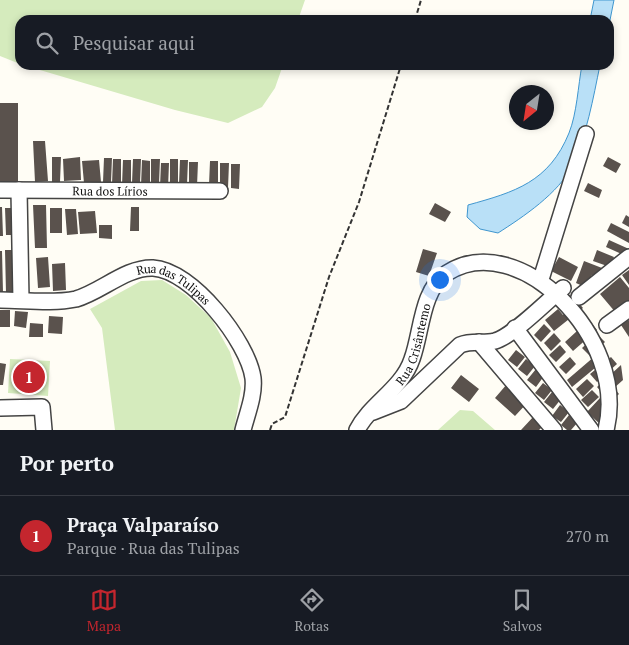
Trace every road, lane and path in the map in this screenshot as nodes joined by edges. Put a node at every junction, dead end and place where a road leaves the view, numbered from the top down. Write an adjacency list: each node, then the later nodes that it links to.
1 (421, 0): 2 (path)
2 (416, 15)
3 (400, 70): 22 (path)
4 (586, 134): 9 (street)
5 (0, 190): 6 (street, Rua dos Lírios)
6 (19, 190): 7 (street, Rua dos Lírios); 12 (street)
7 (220, 191)
8 (629, 257): 13 (street)
9 (542, 276): 10 (street, Rua Crisântemo); 19 (street, Rua Crisântemo)
10 (563, 288): 13 (street, Rua Crisântemo); 15 (street)
11 (0, 300): 12 (street, Rua das Tulipas)
12 (21, 300): 21 (street, Rua das Tulipas)
13 (588, 306): 14 (street, Rua Crisântemo)
14 (629, 309)
15 (515, 328): 16 (street); 24 (street)
16 (479, 342): 19 (street); 23 (street)
17 (624, 398): 25 (street)
18 (0, 408): 20 (street)
19 (360, 425)
20 (44, 430)
21 (243, 430)
22 (270, 430)
23 (554, 430)
24 (591, 430)
25 (606, 430)

